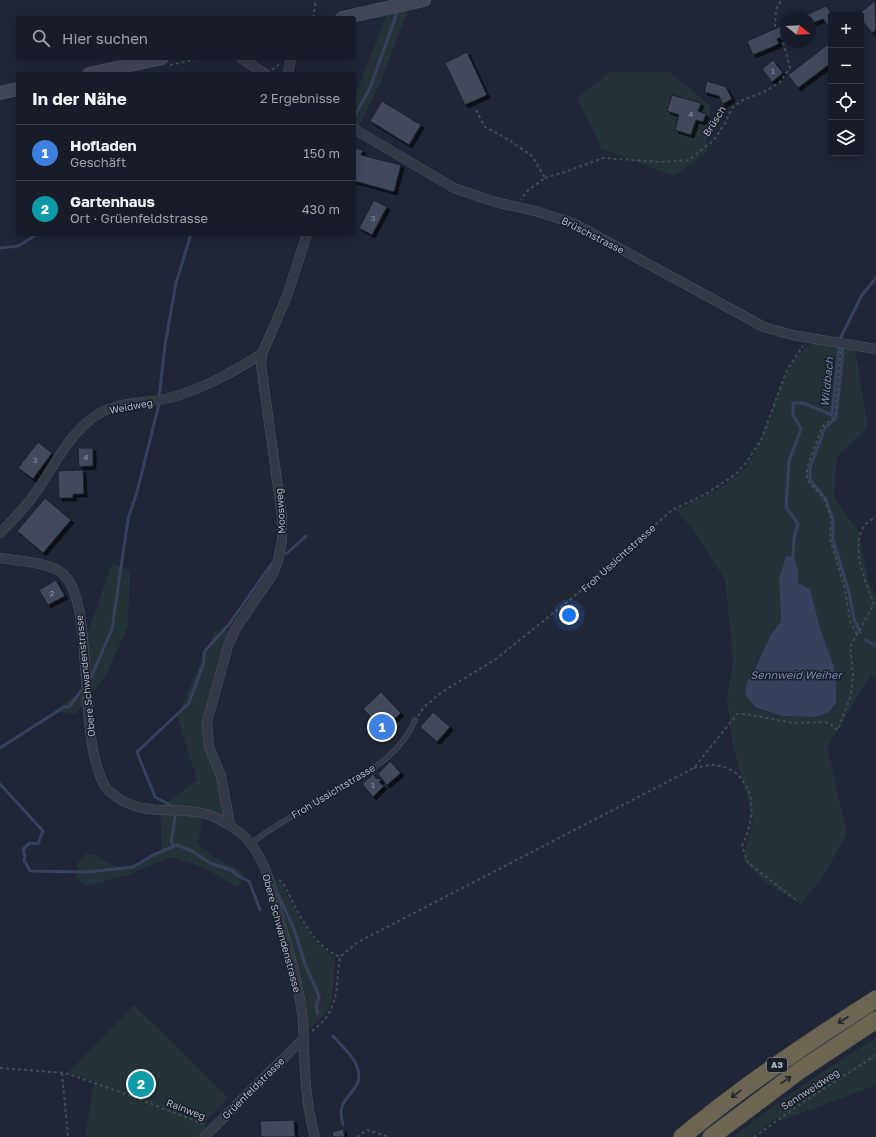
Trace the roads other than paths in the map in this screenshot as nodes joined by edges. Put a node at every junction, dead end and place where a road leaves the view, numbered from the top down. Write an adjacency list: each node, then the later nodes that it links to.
1 (424, 0): 2 (street)
2 (351, 16)
3 (153, 60): 6 (street)
4 (243, 60): 7 (street)
5 (286, 60): 8 (street)
6 (98, 72)
7 (262, 72)
8 (288, 72)
9 (16, 90): 10 (street)
10 (0, 93)
11 (356, 130): 13 (street, Brüschstrasse)
12 (306, 236): 14 (street, Moosweg)
13 (876, 349)
14 (262, 354): 15 (street, Weidweg); 18 (street, Moosweg)
15 (0, 533)
16 (0, 558): 18 (street, Obere Schwandenstrasse)
17 (415, 720): 19 (lane, Froh Ussichtstrasse)
18 (230, 825): 19 (street, Obere Schwandenstrasse)
19 (250, 843): 22 (street, Obere Schwandenstrasse)
20 (876, 999): 25 (highway, A3, one-way to 25)
21 (876, 1020): 26 (highway, A3, one-way to 21)
22 (302, 1040): 23 (street, Grüenfeldstrasse); 24 (street, Obere Schwandenstrasse)
23 (204, 1137)
24 (315, 1137)
25 (682, 1137)
26 (711, 1137)

